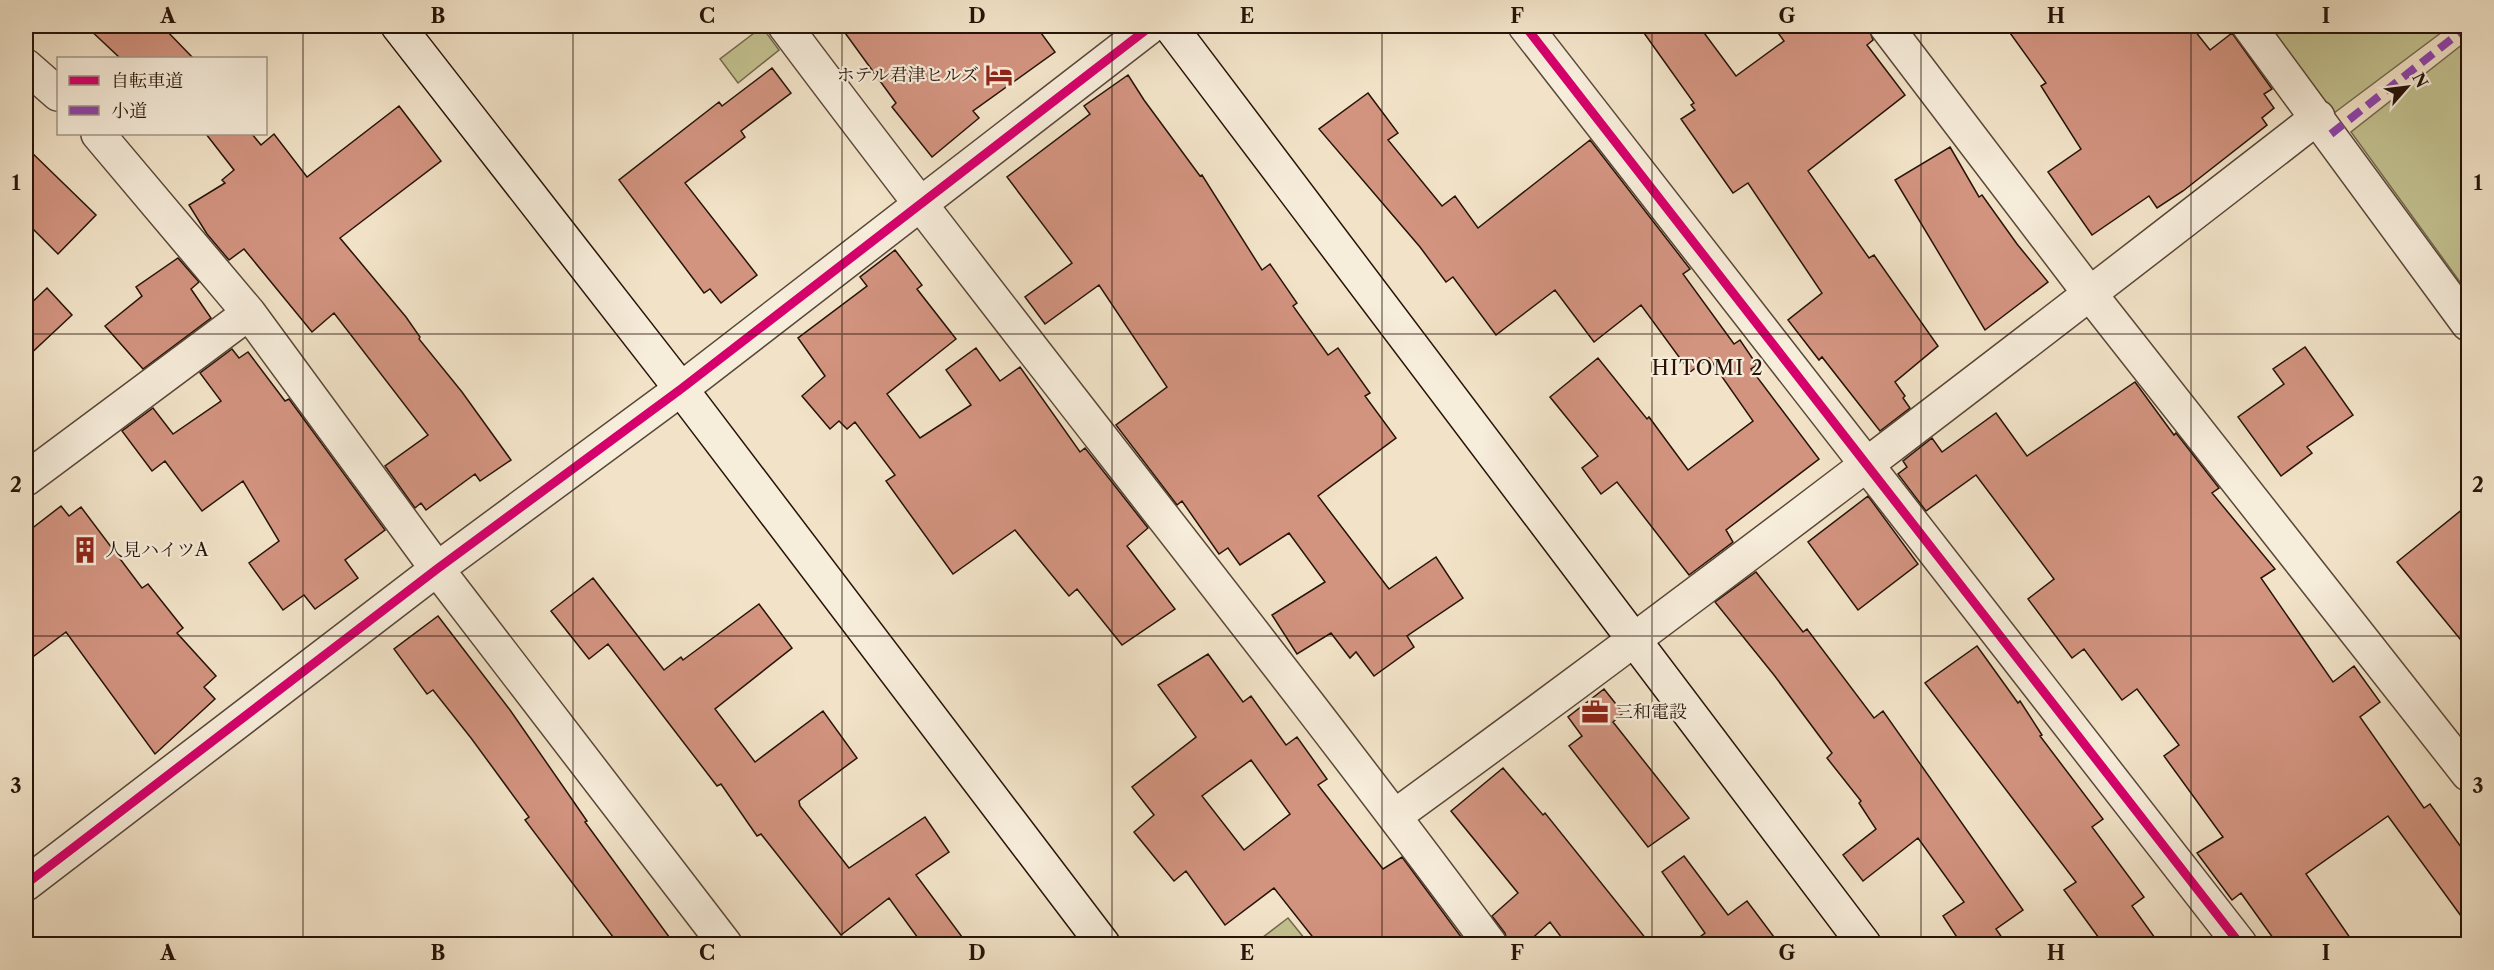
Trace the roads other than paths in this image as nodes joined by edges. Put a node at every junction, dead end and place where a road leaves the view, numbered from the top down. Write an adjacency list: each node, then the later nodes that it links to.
1 (398, 26): 16 (street)
2 (785, 26): 12 (street)
3 (1151, 26): 12 (street)
4 (1170, 26): 20 (street)
5 (1525, 26): 17 (street)
6 (1886, 26): 13 (street)
7 (2249, 26): 10 (street)
8 (26, 66): 9 (street)
9 (57, 93)
10 (2318, 117): 13 (street); 15 (street)
11 (99, 135): 14 (street)
12 (920, 205): 16 (street); 22 (street)
13 (2090, 294): 17 (street); 21 (street)
14 (249, 313): 18 (street); 19 (street)
15 (2469, 324)
16 (681, 389): 19 (street); 25 (street)
17 (1867, 466): 20 (street); 28 (street)
18 (30, 467)
19 (437, 569): 23 (street); 24 (street)
20 (1636, 640): 22 (street); 27 (street)
21 (2469, 774)
22 (1395, 816): 26 (street)
23 (26, 884)
24 (725, 945)
25 (1103, 945)
26 (1490, 945)
27 (1864, 945)
28 (2240, 945)

